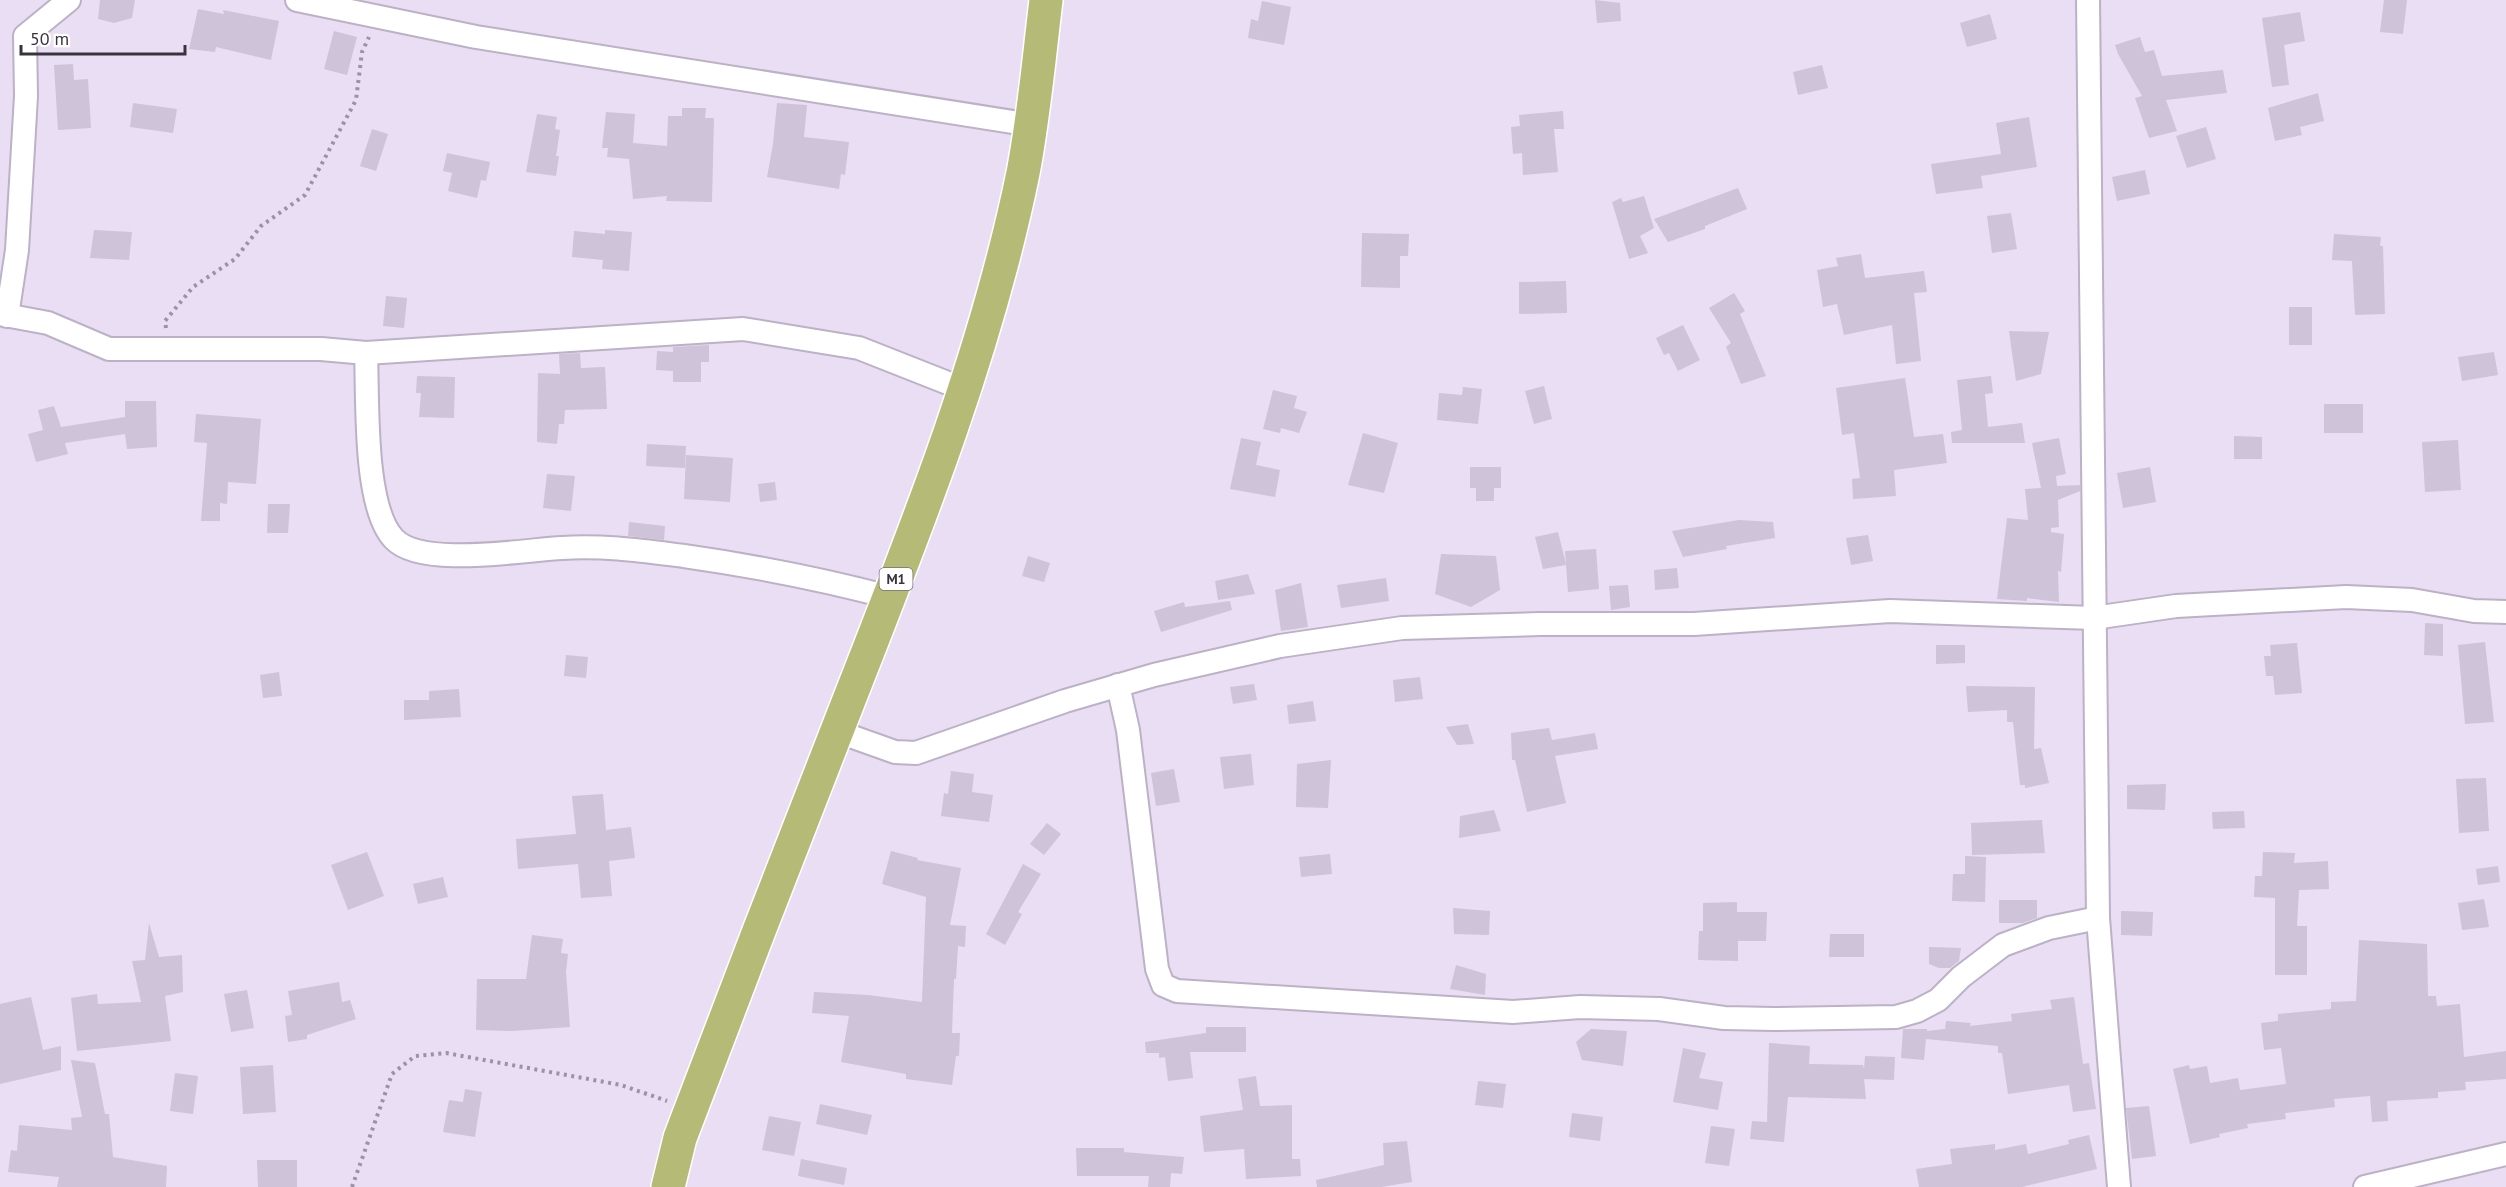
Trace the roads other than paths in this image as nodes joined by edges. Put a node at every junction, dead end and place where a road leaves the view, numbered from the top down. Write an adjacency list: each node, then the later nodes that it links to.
1 (69, 0): 6 (street)
2 (297, 0): 5 (street)
3 (1046, 0): 5 (highway, M1)
4 (2088, 0): 11 (street)
5 (1032, 125): 8 (highway, M1)
6 (3, 315): 7 (street)
7 (366, 353): 8 (street); 9 (street)
8 (963, 389): 9 (highway, M1)
9 (890, 597): 13 (highway, M1)
10 (2506, 612): 11 (street)
11 (2094, 618): 12 (street); 14 (street)
12 (1118, 685): 13 (street); 14 (street)
13 (836, 731): 15 (highway, M1)
14 (2098, 918): 19 (street)
15 (685, 1124): 17 (highway, M1); 18 (highway, M1)
16 (2506, 1154): 20 (street)
17 (651, 1187)
18 (668, 1187)
19 (2119, 1187)
20 (2365, 1187)

